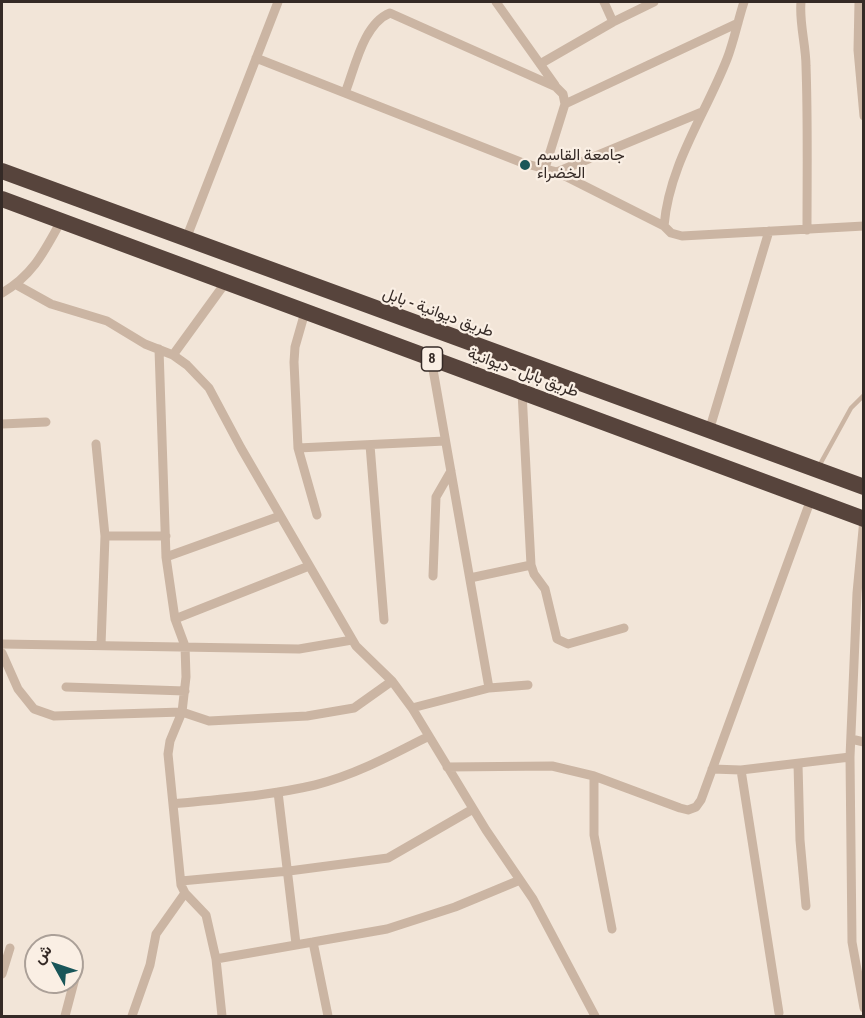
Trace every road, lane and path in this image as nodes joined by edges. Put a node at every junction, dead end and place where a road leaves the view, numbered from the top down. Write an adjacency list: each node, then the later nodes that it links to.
1 (278, 2): 10 (street)
2 (496, 2): 11 (street)
3 (604, 2): 8 (street)
4 (654, 2): 8 (street)
5 (744, 2): 9 (street)
6 (801, 2): 24 (street)
7 (859, 2): 16 (street)
8 (613, 22): 11 (street)
9 (738, 23): 14 (street); 15 (street)
10 (256, 58): 13 (street); 26 (street)
11 (540, 64): 12 (street)
12 (556, 87): 13 (street); 14 (street)
13 (345, 93): 17 (street)
14 (565, 104): 17 (street)
15 (702, 112): 19 (street); 22 (street)
16 (864, 116)
17 (545, 168): 19 (street)
18 (2, 171): 26 (highway, طريق ديوانية - بابل / 8)
19 (557, 172): 22 (street)
20 (2, 199): 21 (highway, طريق بابل - ديوانية / 8)
21 (61, 221): 27 (highway, طريق بابل - ديوانية / 8); 29 (street)
22 (664, 226): 25 (street)
23 (864, 226): 24 (street)
24 (807, 230): 25 (street)
25 (770, 231): 42 (street)
26 (185, 239): 27 (highway); 37 (highway, طريق ديوانية - بابل / 8)
27 (176, 264): 28 (highway, طريق بابل - ديوانية / 8)
28 (226, 282): 31 (highway, طريق بابل - ديوانية / 8); 33 (street)
29 (15, 284): 30 (street); 32 (street)
30 (3, 291)
31 (305, 312): 34 (highway, طريق بابل - ديوانية / 8); 47 (street)
32 (159, 349): 33 (street); 56 (street)
33 (173, 355): 53 (street)
34 (431, 358): 35 (highway, طريق بابل - ديوانية / 8); 44 (street)
35 (522, 392): 40 (highway, طريق بابل - ديوانية / 8); 58 (street)
36 (864, 395): 48 (lane)
37 (617, 397): 38 (highway, طريق ديوانية - بابل / 8); 40 (highway)
38 (648, 408): 42 (highway, طريق ديوانية - بابل / 8); 43 (highway)
39 (46, 422): 41 (street)
40 (605, 423): 43 (highway, طريق بابل - ديوانية / 8)
41 (2, 424)
42 (709, 431): 48 (highway, طريق ديوانية - بابل / 8)
43 (637, 435): 51 (highway, طريق بابل - ديوانية / 8)
44 (445, 441): 46 (street); 49 (street)
45 (96, 444): 55 (street)
46 (370, 445): 47 (street); 64 (street)
47 (298, 448): 52 (street)
48 (816, 470): 50 (highway, طريق ديوانية - بابل / 8)
49 (451, 471): 60 (street); 61 (street)
50 (864, 487)
51 (811, 499): 54 (highway, طريق بابل - ديوانية / 8); 85 (street)
52 (317, 515)
53 (280, 516): 57 (street); 59 (street)
54 (864, 519): 62 (street)
55 (105, 536): 56 (street); 68 (street)
56 (166, 536): 57 (street)
57 (166, 557): 63 (street)
58 (531, 565): 61 (street); 65 (street)
59 (309, 566): 63 (street); 66 (street)
60 (433, 576)
61 (470, 578): 75 (street)
62 (860, 593): 71 (street)
63 (175, 619): 69 (street)
64 (384, 620)
65 (624, 628)
66 (352, 640): 69 (street); 72 (street)
67 (2, 644): 68 (street)
68 (101, 645): 69 (street)
69 (185, 646): 76 (street)
70 (2, 653): 78 (street)
71 (859, 656): 80 (street)
72 (392, 681): 77 (street); 78 (street)
73 (528, 685): 75 (street)
74 (66, 687): 76 (street)
75 (489, 688): 77 (street)
76 (185, 692): 78 (street)
77 (412, 708): 79 (street)
78 (182, 712): 89 (street)
79 (429, 736): 84 (street); 88 (street)
80 (851, 739): 81 (street); 82 (street)
81 (864, 742)
82 (850, 757): 83 (street); 103 (street)
83 (798, 764): 86 (street); 95 (street)
84 (447, 767): 87 (street); 90 (street)
85 (712, 769): 86 (street); 87 (street)
86 (741, 770): 104 (street)
87 (594, 776): 96 (street)
88 (278, 792): 89 (street); 91 (street)
89 (173, 804): 93 (street)
90 (473, 809): 91 (street); 92 (street)
91 (289, 871): 93 (street); 98 (street)
92 (520, 880): 97 (street); 109 (street)
93 (181, 881): 94 (street)
94 (185, 893): 100 (street); 106 (street)
95 (806, 906)
96 (612, 929)
97 (313, 942): 98 (street); 108 (street)
98 (296, 944): 100 (street)
99 (10, 948): 101 (street)
100 (216, 959): 107 (street)
101 (2, 974)
102 (71, 994): 105 (street)
103 (864, 1008)
104 (779, 1013)
105 (65, 1017)
106 (132, 1017)
107 (222, 1017)
108 (327, 1017)
109 (595, 1017)

